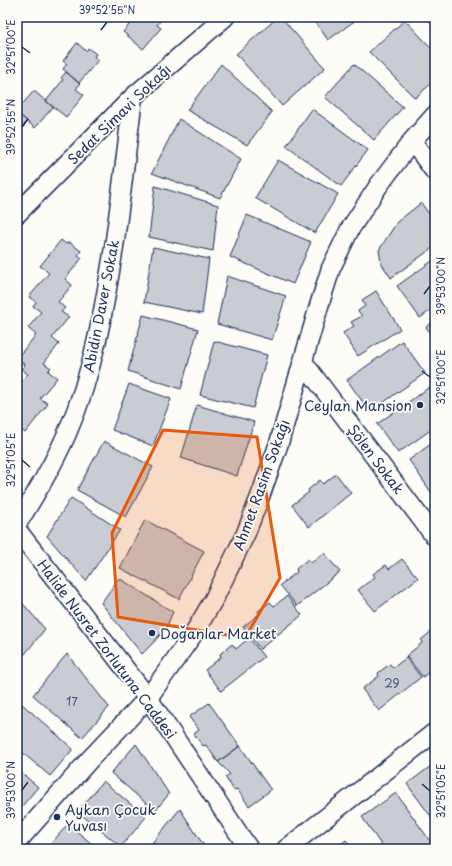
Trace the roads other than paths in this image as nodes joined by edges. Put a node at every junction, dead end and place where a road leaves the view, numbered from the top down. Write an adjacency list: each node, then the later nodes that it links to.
1 (224, 17): 2 (street, Sedat Simavi Sokağı)
2 (133, 97): 6 (street, Sedat Simavi Sokağı); 8 (street, Abidin Daver Sokak)
3 (435, 115): 4 (street, Ahmet Rasim Sokağı)
4 (412, 141): 5 (street); 7 (street, Ahmet Rasim Sokağı)
5 (435, 172)
6 (17, 214)
7 (303, 362): 10 (street, Şölen Sokak); 11 (street, Ahmet Rasim Sokağı)
8 (17, 524)
9 (17, 530): 11 (street, Halide Nusret Zorlutuna Caddesi)
10 (435, 537)
11 (148, 698): 13 (street, Ahmet Rasim Sokağı); 14 (street, Halide Nusret Zorlutuna Caddesi)
12 (435, 732): 15 (street)
13 (17, 842)
14 (249, 849)
15 (286, 849)

